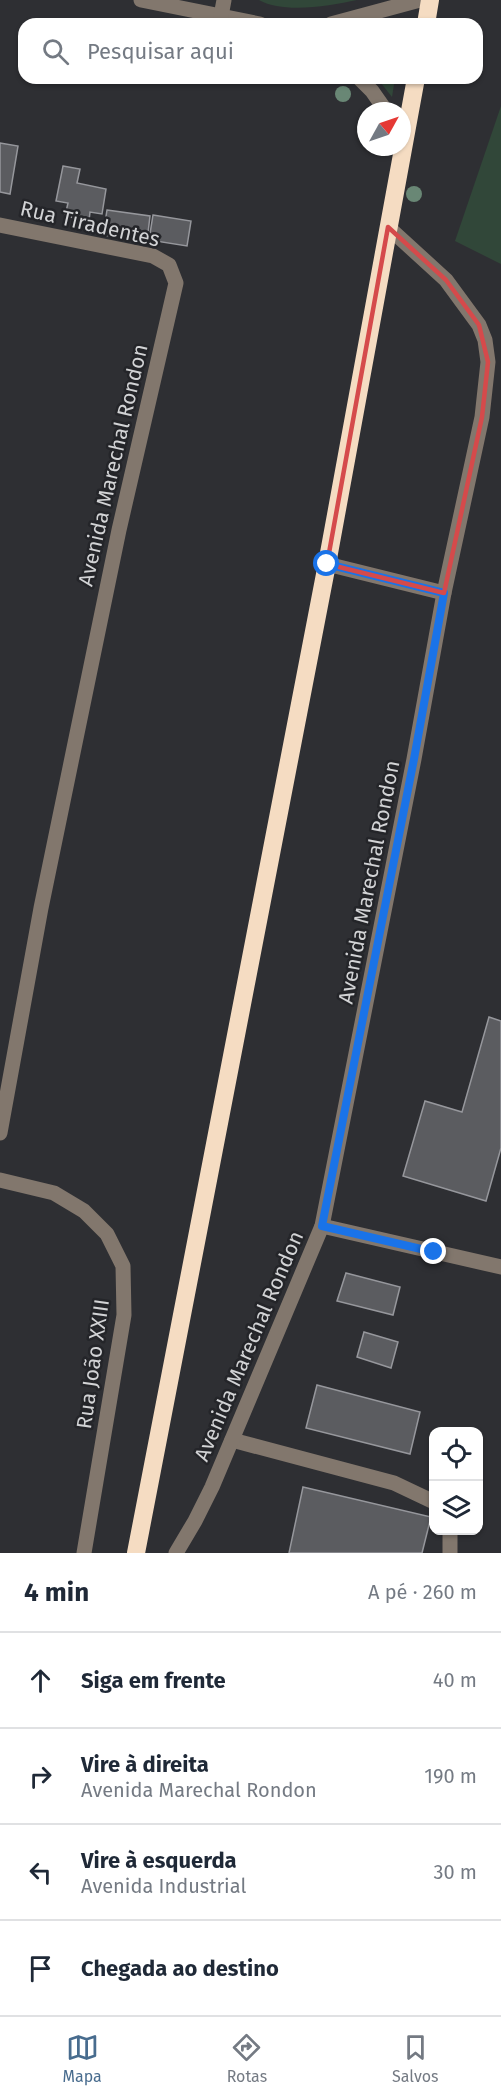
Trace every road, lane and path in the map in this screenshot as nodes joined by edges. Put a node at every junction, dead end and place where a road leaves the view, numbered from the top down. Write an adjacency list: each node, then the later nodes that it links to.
1 (141, 0): 5 (street)
2 (224, 0): 5 (street)
3 (420, 0): 7 (street)
4 (430, 0): 8 (highway)
5 (221, 16): 6 (street)
6 (231, 18)
7 (353, 18)
8 (427, 18)
9 (365, 84): 11 (street)
10 (415, 84): 12 (highway)
11 (380, 102)
12 (411, 102)
13 (400, 156): 15 (highway)
14 (0, 225): 16 (street, Rua Tiradentes)
15 (388, 227): 17 (highway); 18 (street, Avenida Marechal Rondon)
16 (169, 265): 19 (street, Avenida Marechal Rondon)
17 (327, 564): 18 (street); 27 (highway)
18 (444, 593): 21 (street, Avenida Marechal Rondon)
19 (0, 1134)
20 (0, 1180): 26 (street, Rua João XXIII)
21 (322, 1226): 22 (street); 23 (street, Avenida Marechal Rondon)
22 (501, 1267)
23 (232, 1440): 24 (street); 28 (street, Avenida Marechal Rondon)
24 (429, 1500)
25 (450, 1535): 29 (street)
26 (84, 1553)
27 (136, 1553)
28 (176, 1553)
29 (450, 1553)

